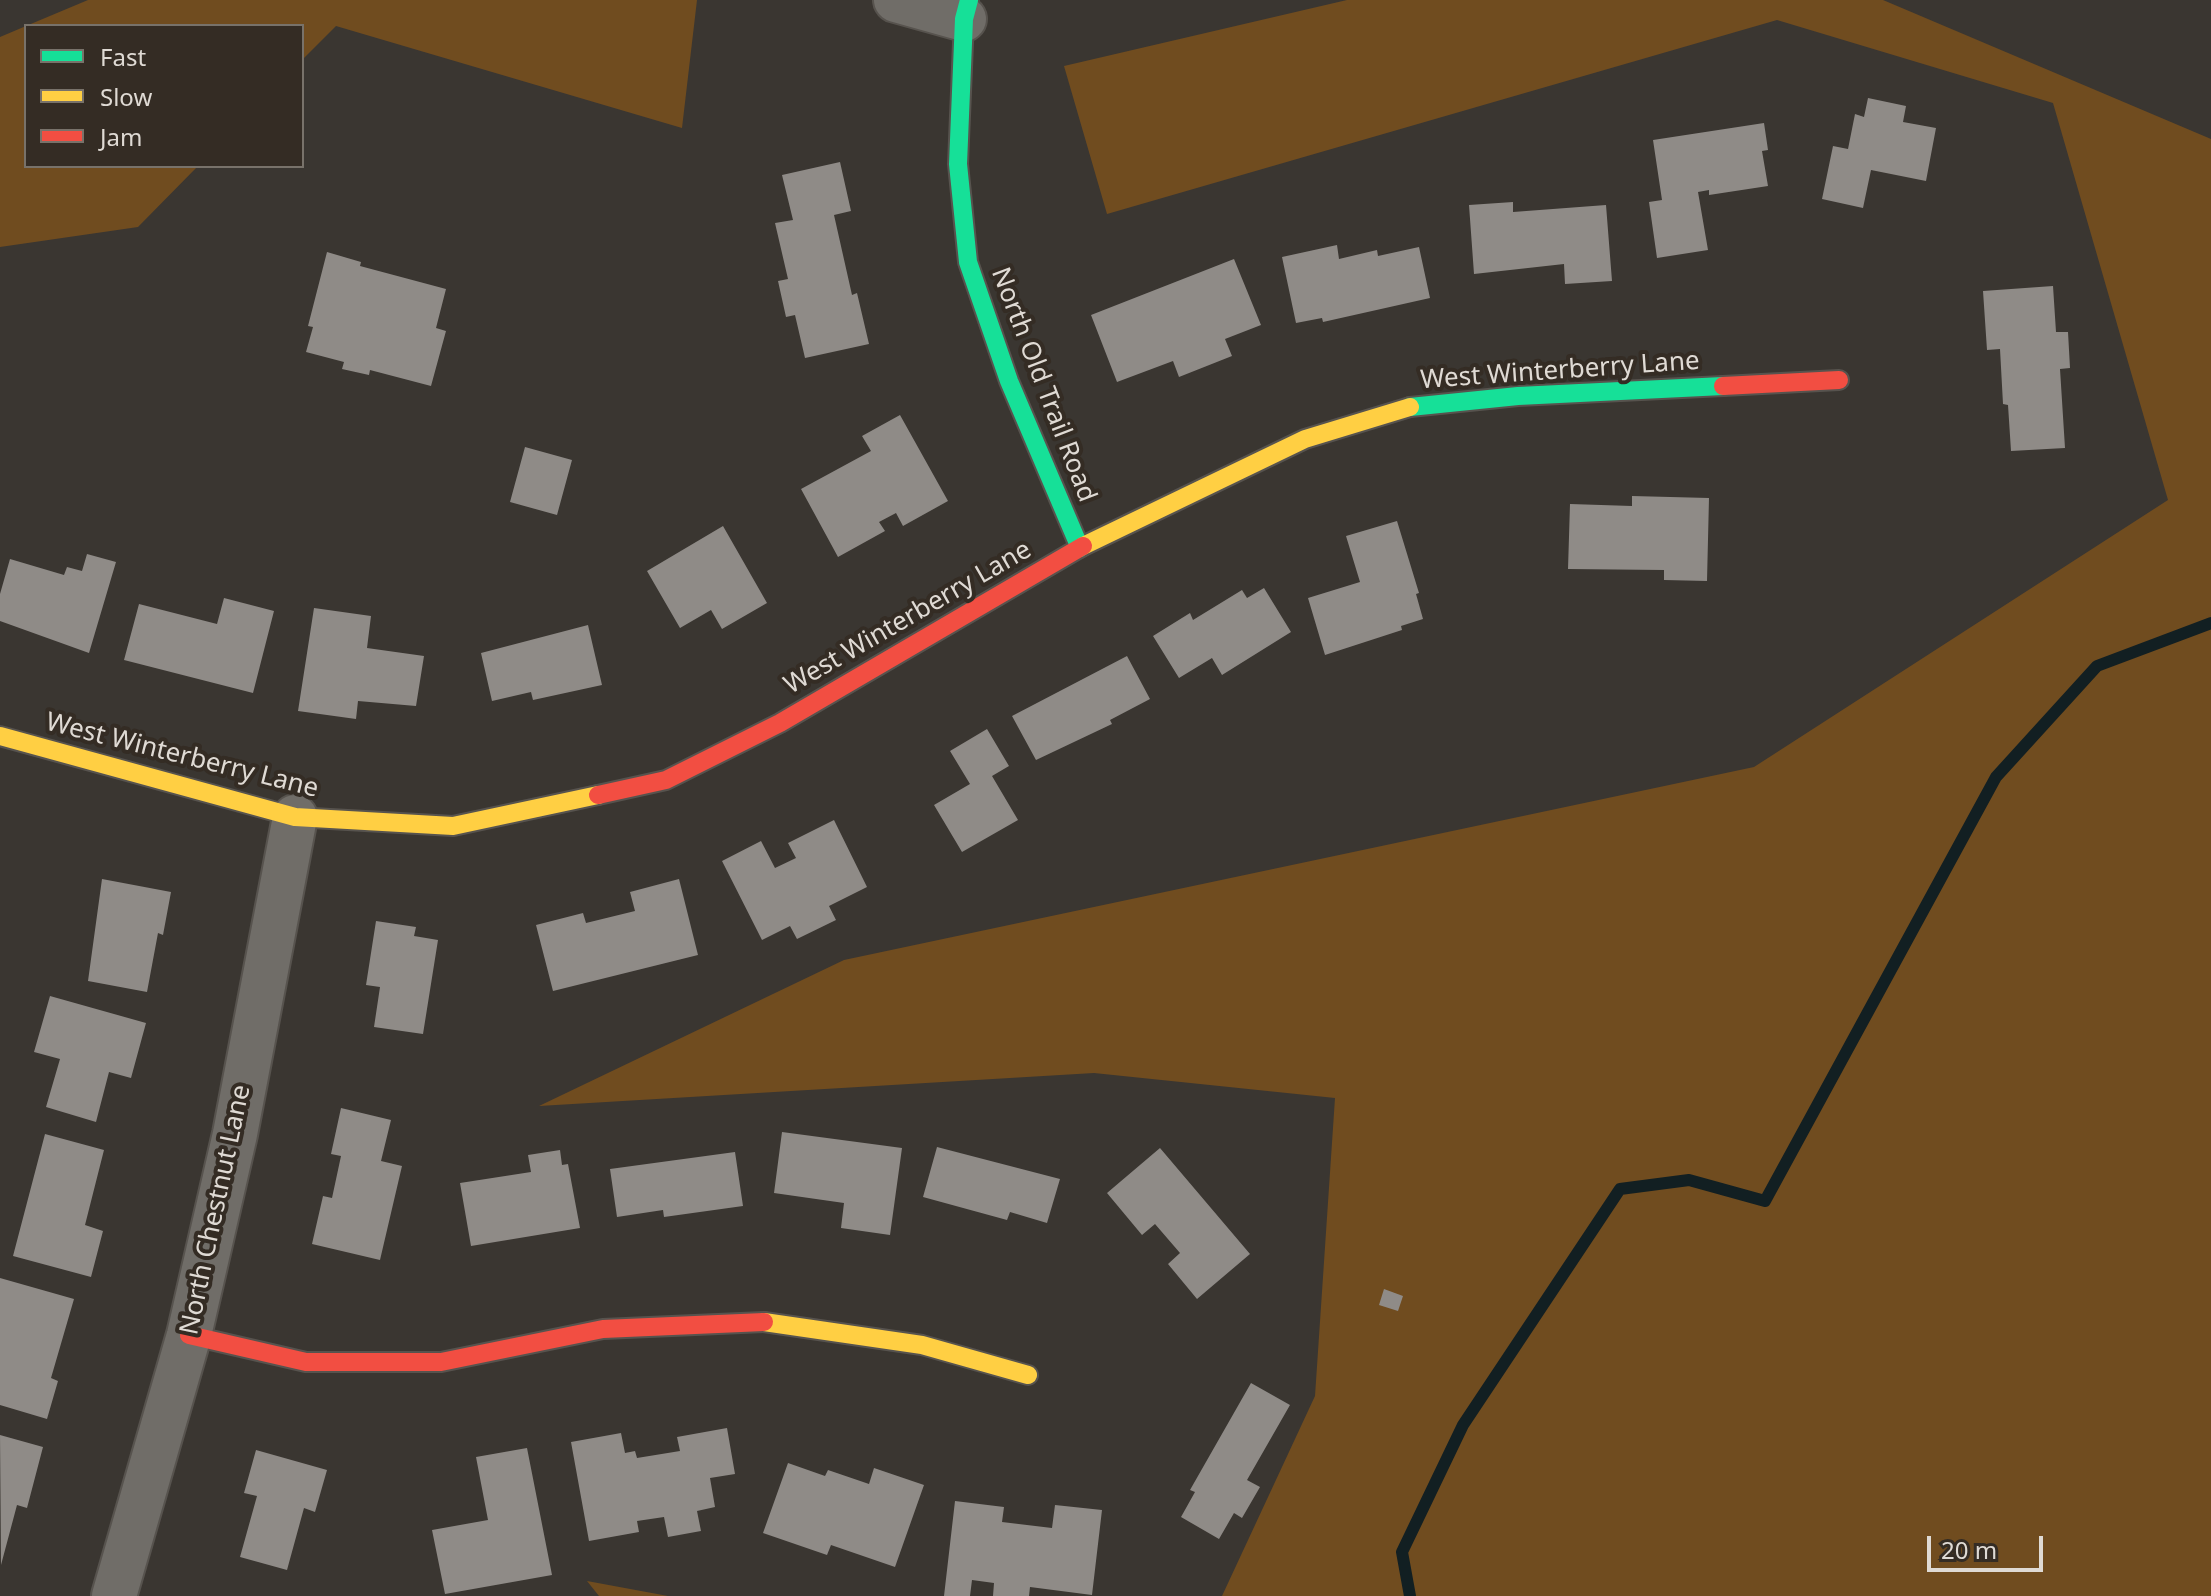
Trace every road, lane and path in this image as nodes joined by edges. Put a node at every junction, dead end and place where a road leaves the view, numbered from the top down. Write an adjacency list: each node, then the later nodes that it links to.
1 (896, 0): 2 (street)
2 (967, 10): 4 (street, North Old Trail Road)
3 (1839, 380): 4 (street, West Winterberry Lane)
4 (1080, 548): 6 (street, West Winterberry Lane)
5 (0, 736): 6 (street, West Winterberry Lane)
6 (295, 817): 7 (street, North Chestnut Lane)
7 (189, 1335): 8 (street); 9 (street, North Chestnut Lane)
8 (1028, 1375)
9 (114, 1596)

